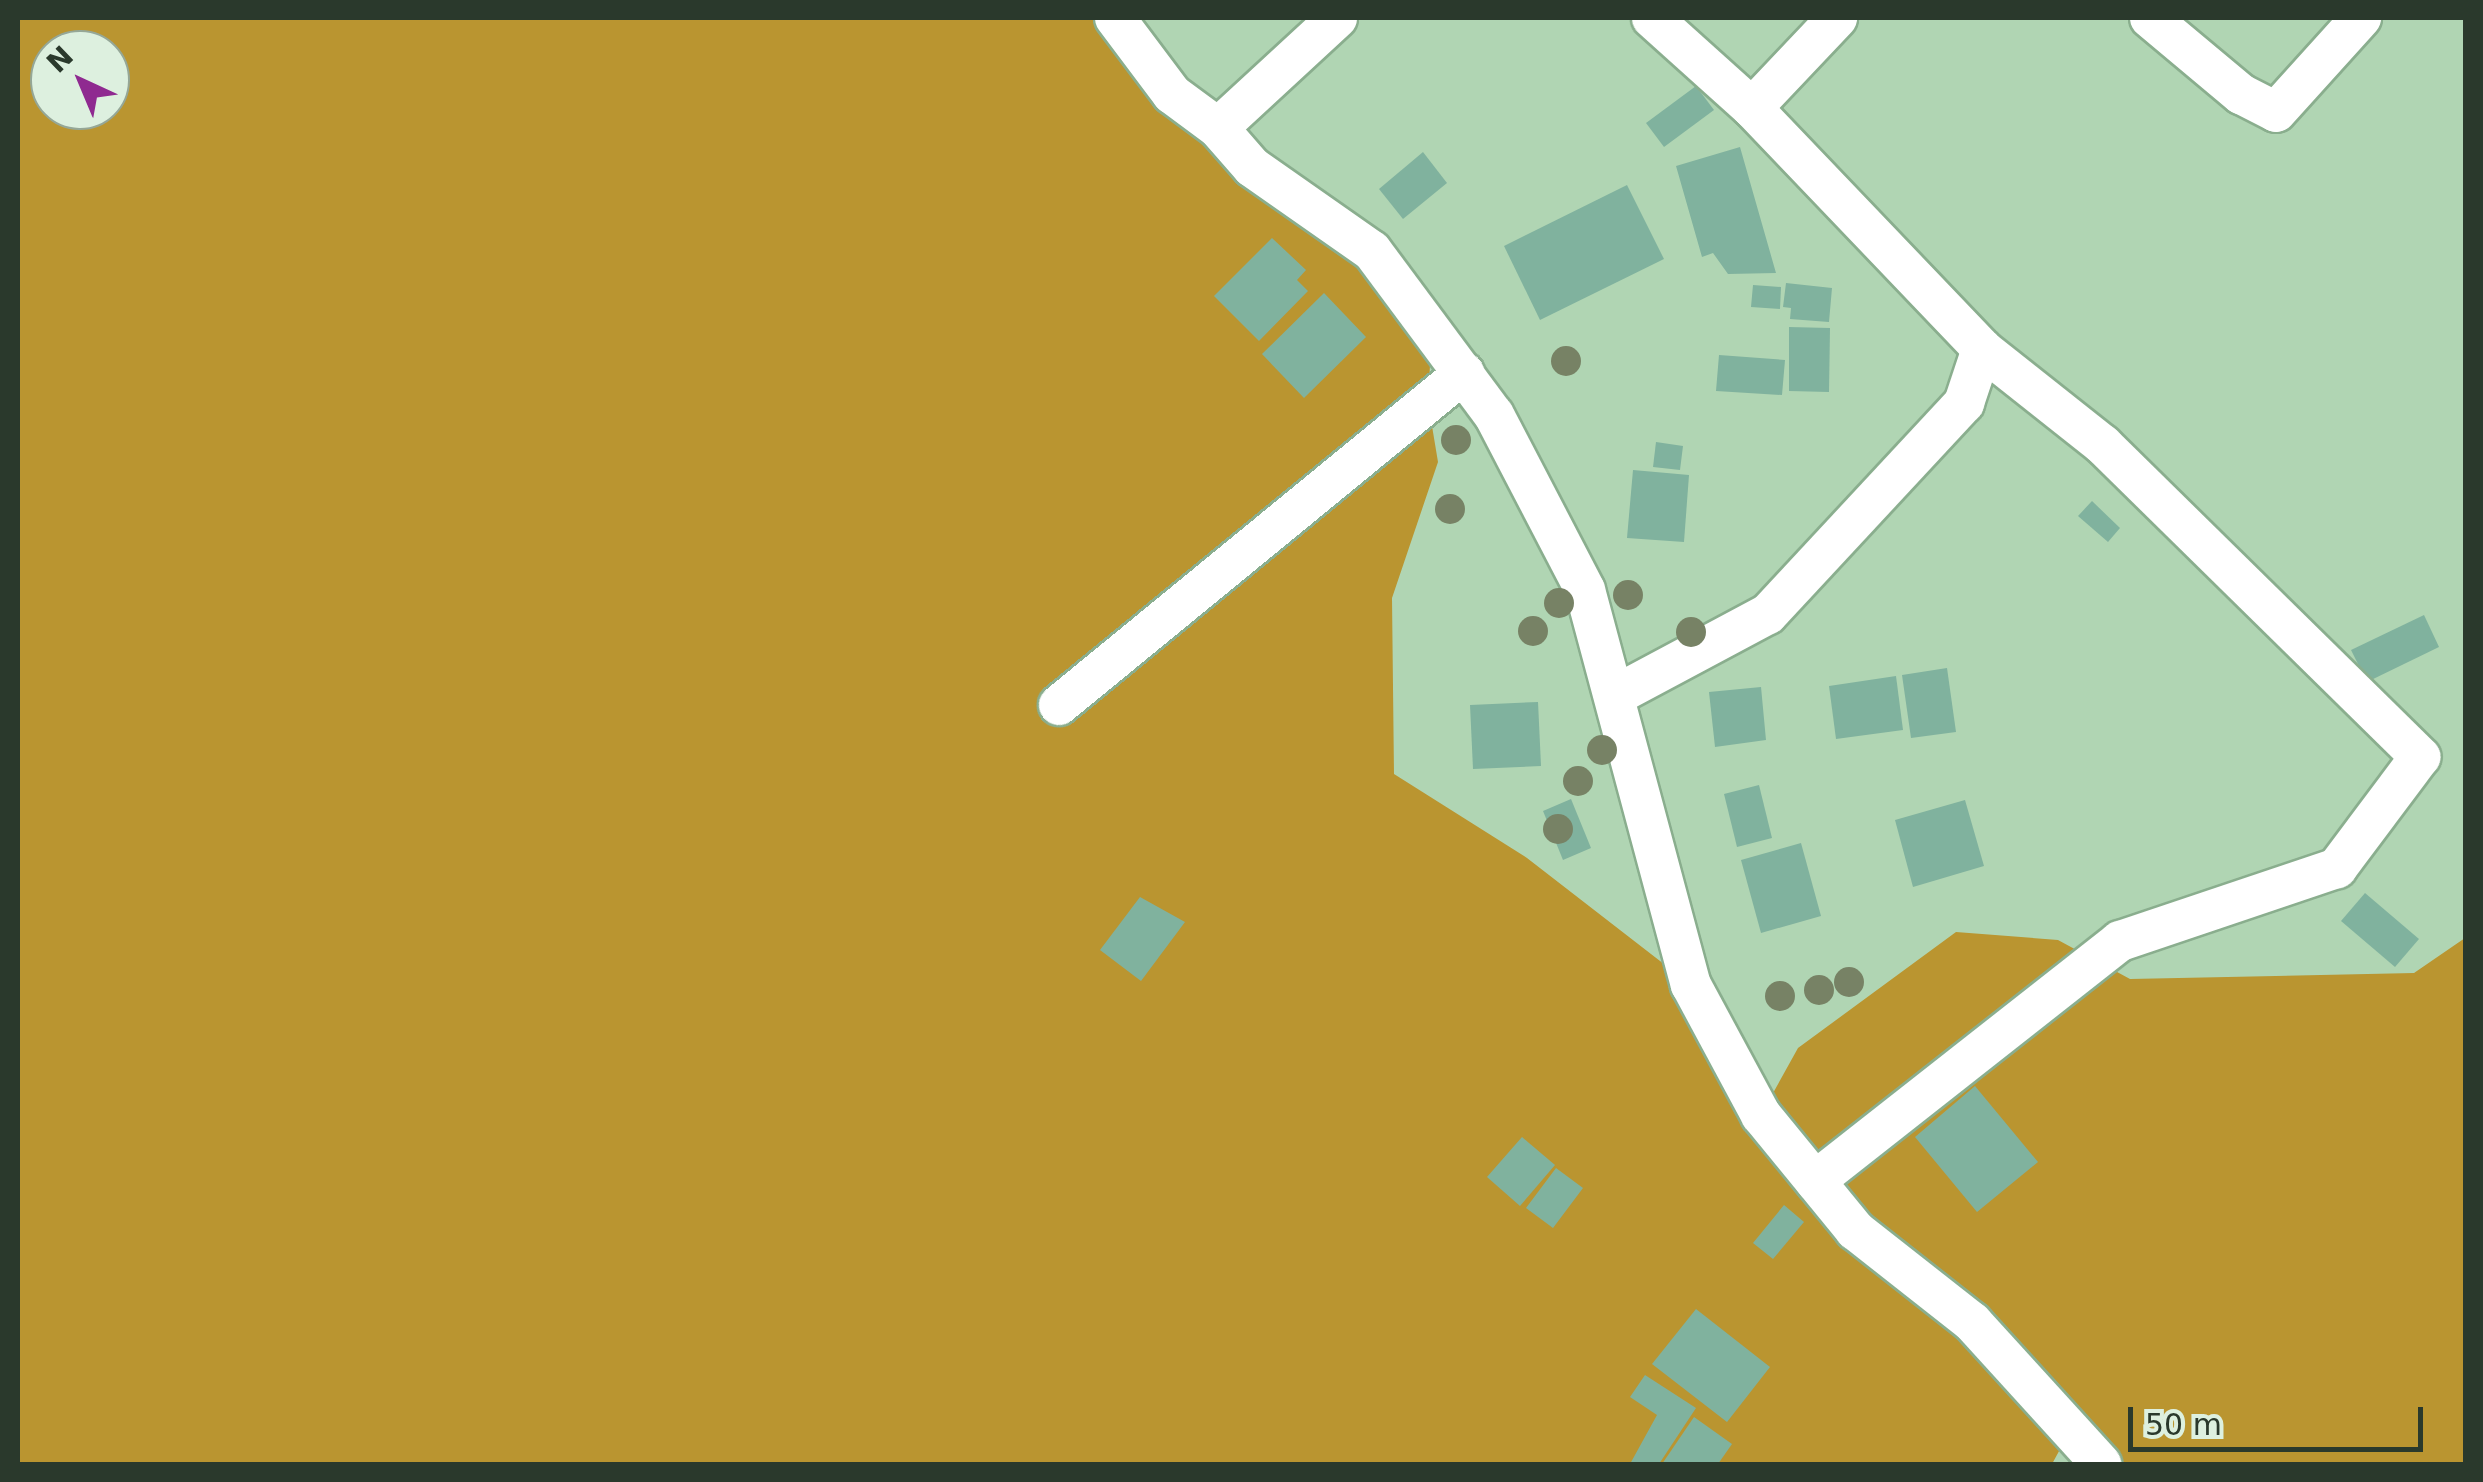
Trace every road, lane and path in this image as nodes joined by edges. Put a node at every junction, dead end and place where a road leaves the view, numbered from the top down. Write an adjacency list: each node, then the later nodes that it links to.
1 (1115, 18): 8 (street)
2 (1337, 18): 8 (street)
3 (1652, 18): 7 (street)
4 (1837, 18): 7 (street)
5 (2150, 18): 6 (street)
6 (2361, 18)
7 (1752, 108): 9 (street)
8 (1218, 128): 10 (street)
9 (1982, 349): 11 (street); 13 (street)
10 (1464, 373): 11 (street); 12 (street)
11 (1616, 695): 13 (street)
12 (1058, 705)
13 (1815, 1181): 14 (street)
14 (2102, 1464)

